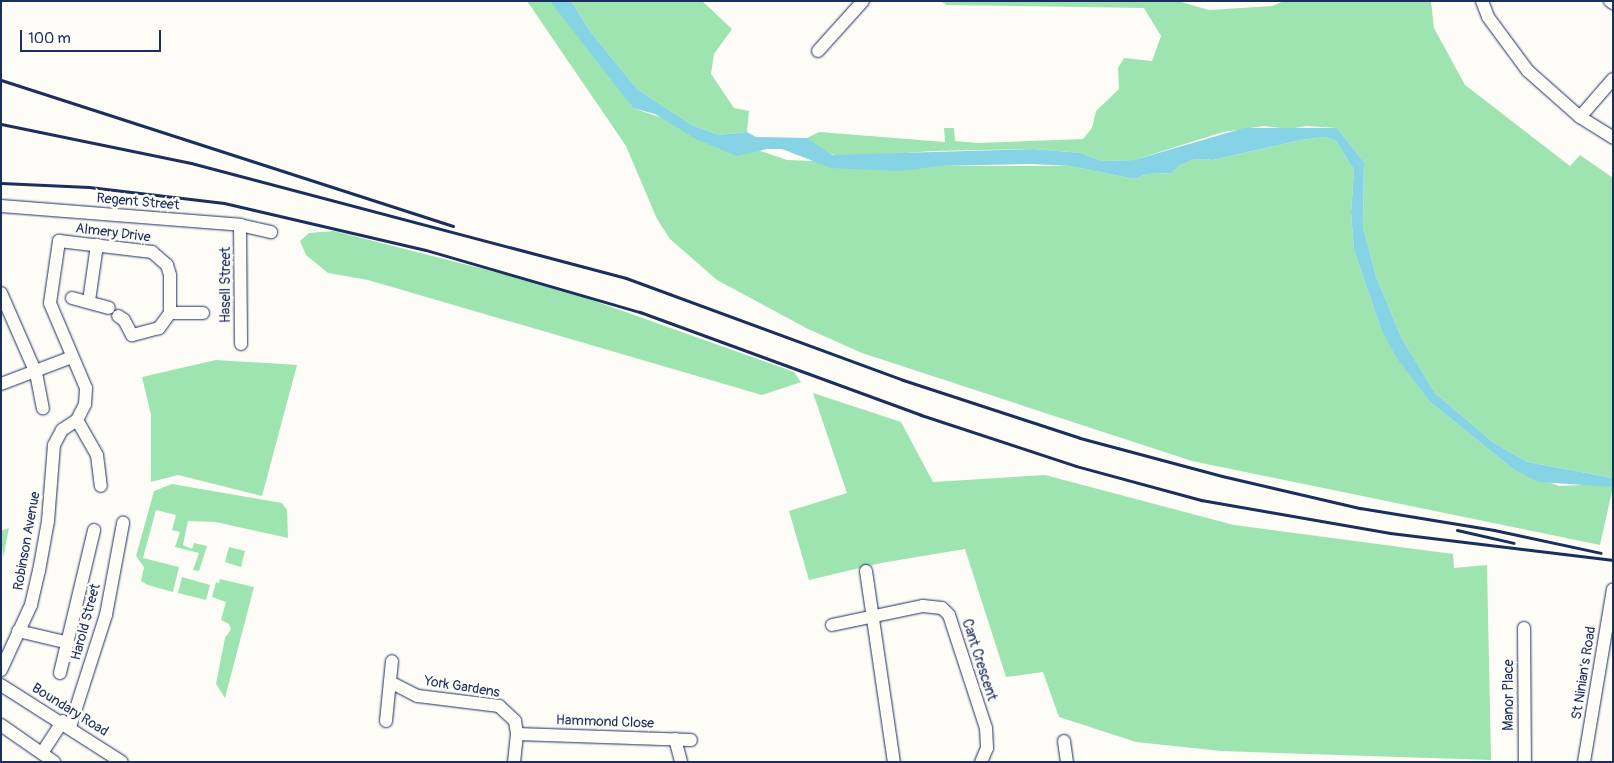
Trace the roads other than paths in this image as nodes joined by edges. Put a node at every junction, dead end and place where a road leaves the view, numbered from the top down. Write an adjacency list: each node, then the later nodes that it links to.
1 (864, 1): 5 (street)
2 (1482, 1): 7 (street)
3 (1610, 1): 4 (street)
4 (1613, 4)
5 (818, 51)
6 (1613, 79): 7 (street)
7 (1580, 117): 8 (street)
8 (1613, 138)
9 (1, 206): 10 (street, Regent Street)
10 (240, 225): 11 (street, Regent Street); 18 (street, Hasell Street)
11 (271, 232)
12 (97, 245): 15 (street); 16 (street, Almery Drive); 19 (street, Almery Drive)
13 (1, 293): 20 (street)
14 (72, 298): 15 (street)
15 (89, 301): 16 (street)
16 (170, 313): 17 (street)
17 (203, 313)
18 (241, 344)
19 (72, 358): 20 (street); 23 (street, Almery Drive)
20 (36, 373): 21 (street); 22 (street)
21 (1, 384)
22 (44, 408)
23 (77, 420): 24 (street); 32 (street, Robinson Avenue)
24 (100, 486)
25 (123, 523): 40 (street, Harold Street)
26 (94, 530): 33 (street)
27 (866, 571): 29 (street)
28 (1613, 589): 55 (street, St Ninian's Road)
29 (873, 615): 30 (street); 51 (street); 52 (street, Cant Crescent)
30 (832, 625)
31 (1524, 628): 54 (street, Manor Place)
32 (18, 631): 33 (street); 35 (street, Robinson Avenue)
33 (68, 643): 36 (street)
34 (392, 661): 37 (street)
35 (1, 670)
36 (60, 673)
37 (390, 682): 39 (street); 42 (street, York Gardens)
38 (3, 688): 40 (street, Boundary Road)
39 (386, 721)
40 (66, 724): 46 (street, Harold Street); 48 (street, Boundary Road)
41 (1, 725): 46 (street)
42 (517, 734): 43 (street, Hammond Close); 49 (street)
43 (675, 740): 44 (street, Hammond Close); 50 (street)
44 (691, 740)
45 (1064, 742): 53 (street)
46 (42, 753): 47 (street)
47 (54, 762)
48 (122, 762)
49 (514, 762)
50 (681, 762)
51 (894, 762)
52 (981, 762)
53 (1067, 762)
54 (1525, 762)
55 (1584, 762)

